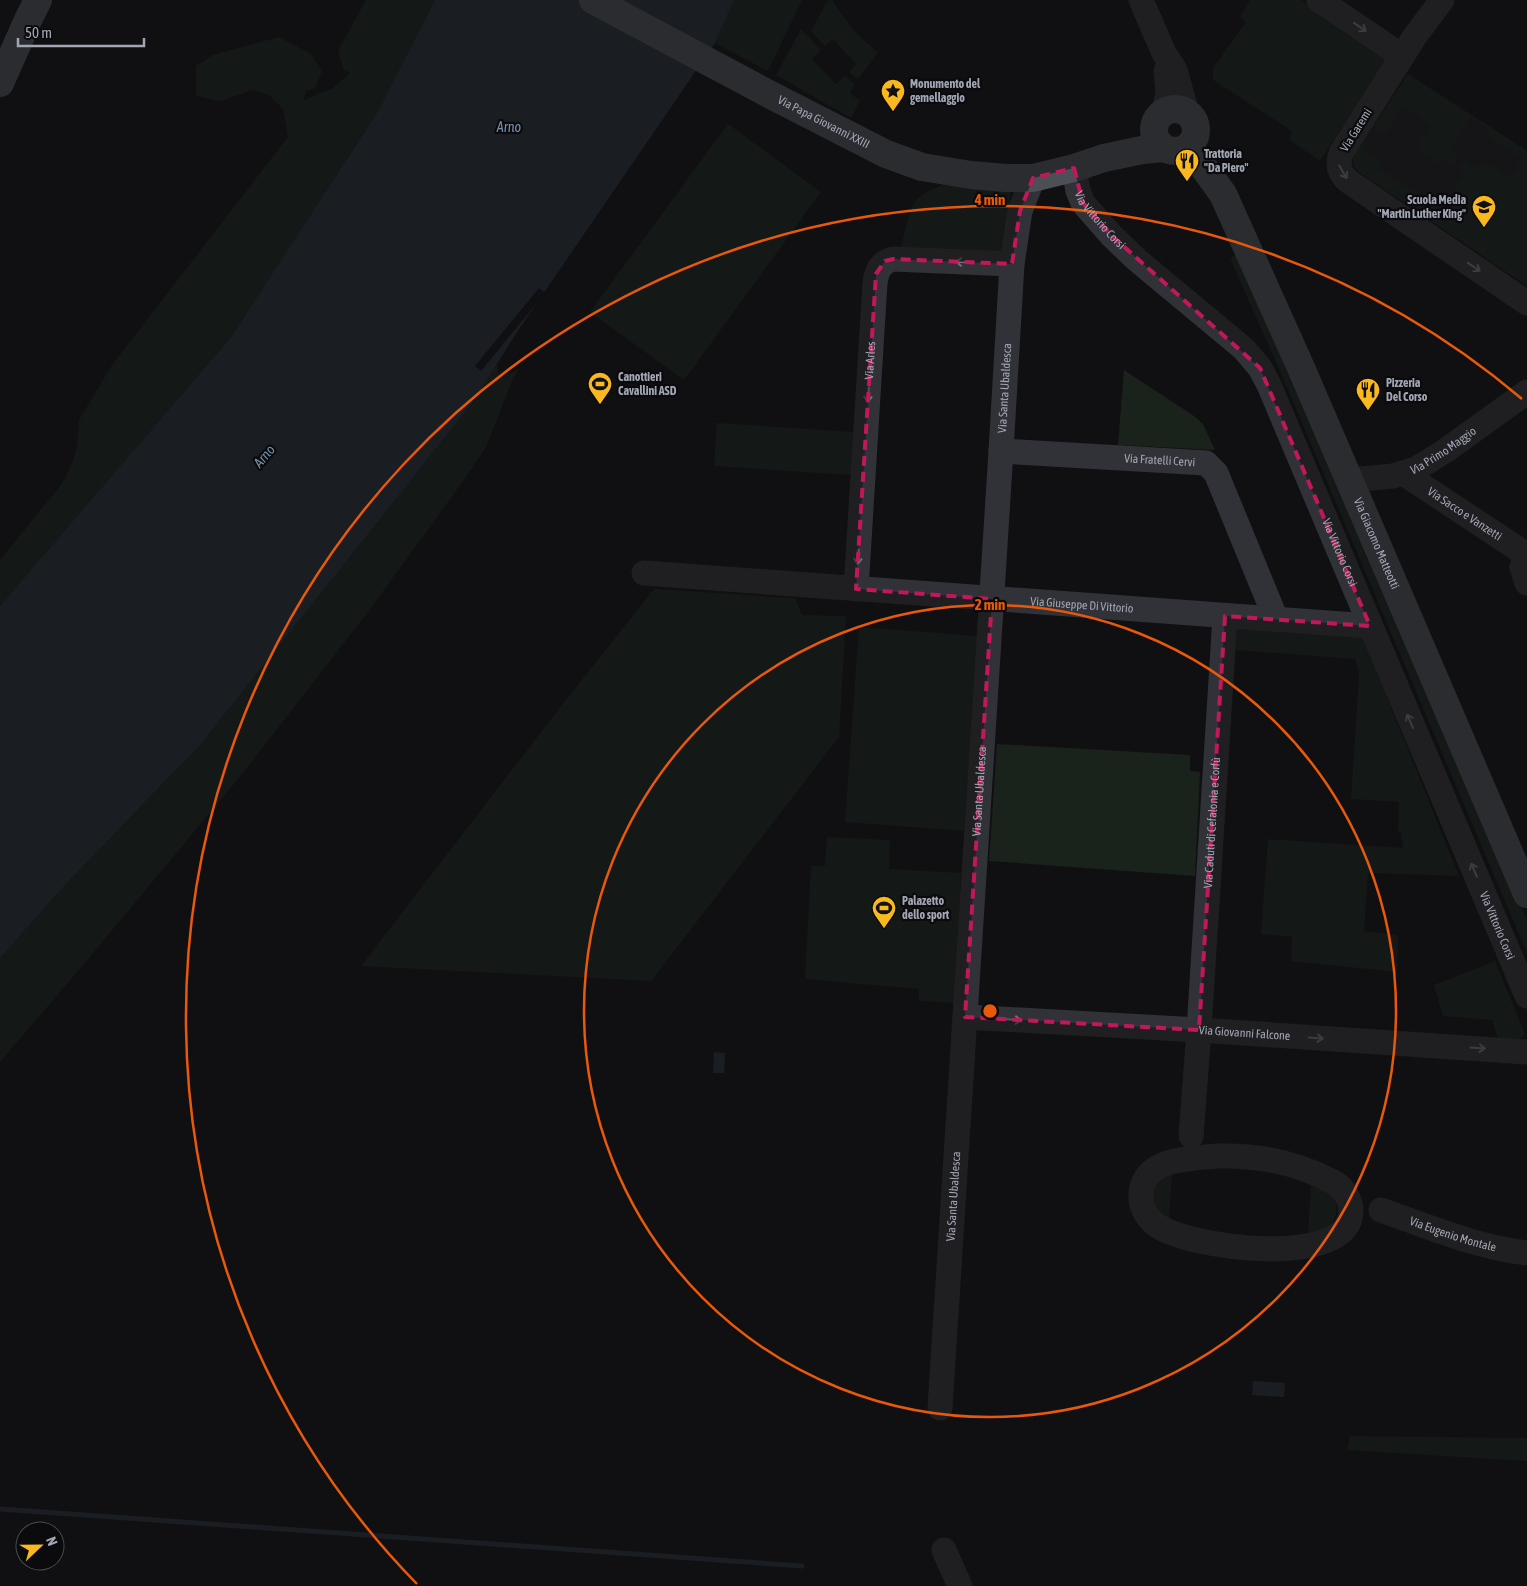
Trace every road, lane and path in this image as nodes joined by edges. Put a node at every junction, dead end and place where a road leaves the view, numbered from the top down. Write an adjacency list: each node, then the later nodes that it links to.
1 (38, 0): 7 (main road)
2 (592, 0): 10 (main road, Via Papa Giovanni XXIII)
3 (1141, 0): 8 (street)
4 (1319, 0): 6 (street, one-way to 6)
5 (1442, 0): 6 (street, Via Garemi)
6 (1402, 56): 12 (street, Via Garemi, one-way to 12)
7 (0, 83)
8 (1174, 131): 9 (main road, Via Papa Giovanni XXIII); 16 (main road, Via Giacomo Matteotti)
9 (1074, 168): 10 (main road, Via Papa Giovanni XXIII); 24 (street, Via Vittorio Corsi)
10 (1033, 178): 11 (street, Via Santa Ubaldesca)
11 (1012, 264): 14 (street, Via Santa Ubaldesca); 20 (street, Via Arles, one-way to 20)
12 (1527, 303)
13 (1527, 392): 15 (street, Via Primo Maggio)
14 (1001, 451): 21 (street, Via Santa Ubaldesca); 23 (street, Via Fratelli Cervi)
15 (1403, 473): 16 (street, Via Primo Maggio); 17 (street, Via Sacco e Vanzetti)
16 (1349, 480): 25 (main road, Via Giacomo Matteotti)
17 (1527, 555): 19 (street)
18 (644, 574): 20 (street, Via Giuseppe Di Vittorio)
19 (1527, 583)
20 (856, 589): 21 (street, Via Giuseppe Di Vittorio)
21 (992, 599): 22 (street, Via Giuseppe Di Vittorio); 27 (street, Via Santa Ubaldesca)
22 (1225, 616): 23 (street, Via Giuseppe Di Vittorio); 28 (street, Via Caduti di Cefalonia e Corfù)
23 (1276, 619): 24 (street, Via Giuseppe Di Vittorio)
24 (1370, 626): 26 (street, Via Vittorio Corsi, one-way to 24)
25 (1527, 894)
26 (1527, 996)
27 (965, 1017): 28 (street, Via Giovanni Falcone, one-way to 28); 37 (street, Via Santa Ubaldesca)
28 (1199, 1030): 29 (street, Via Giovanni Falcone, one-way to 29); 30 (street)
29 (1525, 1052)
30 (1191, 1136): 31 (street); 32 (street)
31 (1217, 1156): 32 (street, Via Eugenio Montale); 33 (street, Via Eugenio Montale)
32 (1174, 1161): 35 (street, Via Eugenio Montale)
33 (1346, 1193): 34 (street, Via Eugenio Montale); 35 (street)
34 (1381, 1210): 35 (street, Via Eugenio Montale); 36 (street, Via Eugenio Montale)
35 (1345, 1228)
36 (1527, 1253)
37 (940, 1408)
38 (944, 1550): 39 (street)
39 (960, 1586)

